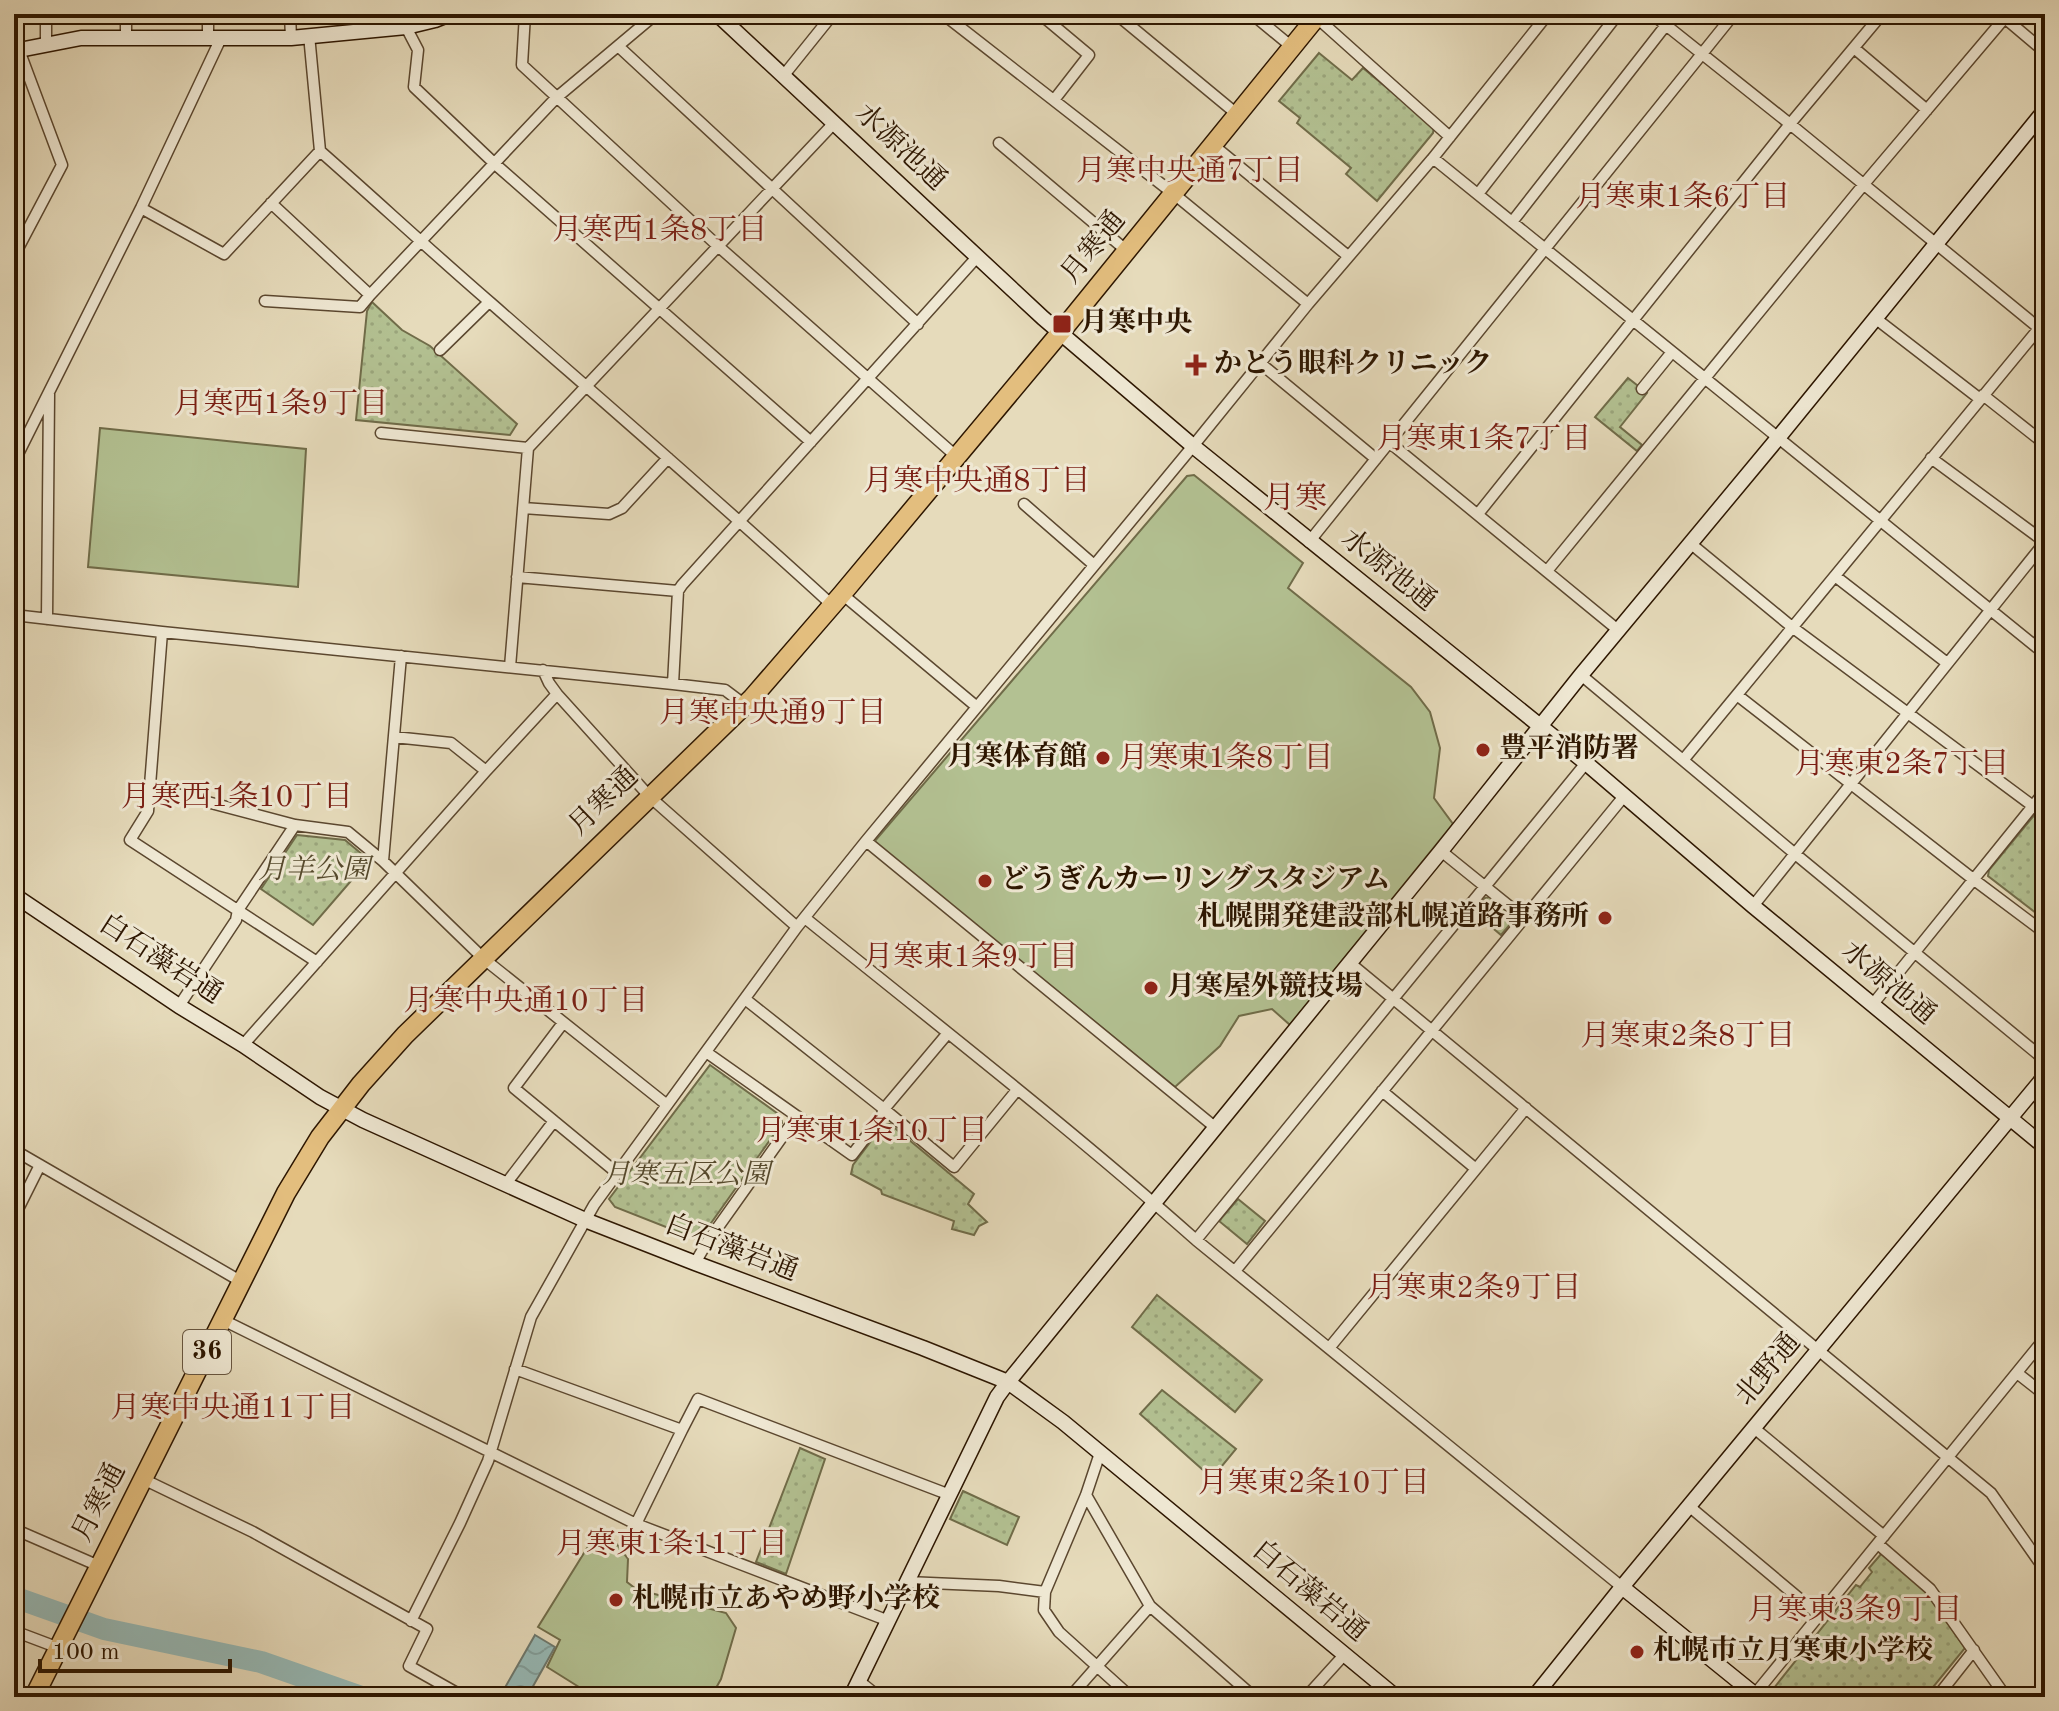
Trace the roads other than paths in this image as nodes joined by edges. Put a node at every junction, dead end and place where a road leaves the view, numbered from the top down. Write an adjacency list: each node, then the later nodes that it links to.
1 (46, 14): 27 (street)
2 (126, 14): 24 (street)
3 (208, 14): 25 (street)
4 (290, 14): 26 (street)
5 (450, 14): 21 (street)
6 (525, 14): 35 (street)
7 (656, 14): 28 (street)
8 (717, 14): 34 (street, 水源池通)
9 (943, 14): 36 (street)
10 (1040, 14): 36 (street)
11 (1116, 14): 38 (street)
12 (1252, 14): 29 (street)
13 (1548, 14): 42 (street)
14 (1618, 14): 51 (street)
15 (1652, 14): 22 (street)
16 (1734, 14): 33 (street)
17 (1882, 14): 30 (street)
18 (830, 15): 34 (street)
19 (2004, 15): 32 (street); 37 (street)
20 (1318, 16): 29 (highway, 月寒通 / 36); 42 (street)
21 (405, 20): 23 (street); 47 (street)
22 (1666, 25): 33 (street); 54 (street)
23 (309, 35): 26 (street); 45 (street)
24 (126, 37): 25 (street); 27 (street)
25 (214, 38): 26 (street); 53 (street)
26 (291, 38)
27 (46, 44): 31 (street)
28 (618, 46): 35 (street); 49 (street)
29 (1292, 47): 38 (highway, 月寒通 / 36)
30 (1854, 48): 37 (street); 41 (street)
31 (16, 50): 60 (street)
32 (2045, 52)
33 (1702, 54): 41 (street); 58 (street)
34 (784, 75): 40 (street, 水源池通)
35 (556, 98): 47 (street); 57 (street)
36 (1054, 100): 50 (street)
37 (1927, 110): 48 (street)
38 (1238, 115): 44 (highway, 月寒通 / 36)
39 (2042, 119): 56 (street)
40 (835, 122): 49 (street); 61 (street, 水源池通)
41 (1790, 124): 48 (street); 69 (street)
42 (1450, 137): 46 (street)
43 (999, 143): 59 (street)
44 (1213, 145): 50 (highway, 月寒通 / 36); 62 (street)
45 (320, 151): 52 (street); 55 (street)
46 (1433, 158): 51 (street); 62 (street)
47 (495, 164): 55 (street); 67 (street)
48 (1864, 184): 56 (street); 76 (street)
49 (772, 189): 57 (street); 70 (street)
50 (1174, 194): 59 (highway, 月寒通 / 36); 66 (street)
51 (1478, 194): 54 (street)
52 (271, 203): 53 (street); 63 (street)
53 (141, 208): 80 (street)
54 (1512, 222): 58 (street)
55 (422, 240): 63 (street); 65 (street)
56 (1935, 244): 68 (street); 71 (street)
57 (718, 246): 67 (street); 77 (street)
58 (1545, 248): 69 (street); 85 (street)
59 (1127, 251): 72 (highway, 月寒通 / 36)
60 (14, 256)
61 (978, 256): 70 (street); 72 (street, 水源池通)
62 (1348, 256): 66 (street)
63 (370, 295): 64 (street)
64 (265, 301)
65 (489, 302): 73 (street); 78 (street)
66 (1308, 304): 75 (street)
67 (660, 309): 78 (street); 84 (street)
68 (1875, 318): 81 (street); 83 (street)
69 (1633, 320): 74 (street); 96 (street)
70 (918, 324): 77 (street)
71 (2043, 327): 81 (street)
72 (1060, 333): 87 (street, 水源池通); 89 (highway, 月寒通 / 36)
73 (440, 350)
74 (1672, 352): 76 (street); 79 (street)
75 (1260, 363): 87 (street); 92 (street)
76 (1704, 378): 83 (street); 103 (street)
77 (868, 379): 84 (street); 89 (street)
78 (587, 387): 88 (street); 90 (street)
79 (1642, 389)
80 (49, 392): 93 (street); 110 (street)
81 (1982, 397): 86 (street); 91 (street)
82 (381, 433): 88 (street)
83 (1778, 438): 97 (street); 101 (street)
84 (811, 442): 98 (street)
85 (1389, 442): 92 (street); 96 (street)
86 (2045, 444)
87 (1193, 446): 99 (street, 水源池通); 102 (street)
88 (528, 448): 95 (street)
89 (957, 457): 107 (highway, 月寒通 / 36)
90 (668, 458): 95 (street); 98 (street)
91 (1931, 458): 97 (street); 100 (street)
92 (1376, 459): 99 (street)
93 (14, 462)
94 (1024, 504): 102 (street)
95 (523, 508): 105 (street)
96 (1478, 514): 103 (street)
97 (1880, 520): 104 (street); 108 (street)
98 (741, 521): 106 (street); 107 (street)
99 (1309, 542): 126 (street, 水源池通)
100 (2045, 542): 108 (street)
101 (1690, 543): 111 (street); 112 (street)
102 (1094, 565): 124 (street)
103 (1547, 571): 112 (street)
104 (1835, 576): 111 (street); 116 (street)
105 (517, 577): 106 (street); 117 (street)
106 (678, 591): 120 (street)
107 (837, 600): 123 (highway, 月寒通 / 36); 124 (street)
108 (1991, 610): 114 (street); 116 (street)
109 (14, 615): 110 (street)
110 (47, 619): 113 (street)
111 (1792, 627): 122 (street); 125 (street)
112 (1618, 630): 119 (street)
113 (162, 632): 115 (street); 132 (street)
114 (2045, 654)
115 (401, 656): 117 (street); 127 (street)
116 (1947, 663): 125 (street)
117 (510, 667): 118 (street)
118 (543, 670): 120 (street); 121 (street)
119 (1581, 675): 126 (street); 128 (street)
120 (673, 684): 123 (street)
121 (557, 694): 130 (street); 135 (street)
122 (1737, 695): 128 (street); 131 (street)
123 (745, 705): 135 (highway, 月寒通 / 36)
124 (977, 707): 139 (street)
125 (1908, 712): 131 (street); 136 (street)
126 (1541, 727): 129 (street, 水源池通); 140 (street)
127 (394, 737): 130 (street); 142 (street)
128 (1684, 759): 141 (street)
129 (1586, 763): 134 (street, 水源池通); 145 (street)
130 (486, 771): 143 (street)
131 (1850, 784): 141 (street); 144 (street)
132 (150, 787): 138 (street); 148 (street)
133 (2045, 791): 136 (street)
134 (1625, 795): 147 (street, 水源池通); 149 (street)
135 (650, 797): 150 (street); 153 (highway, 月寒通 / 36)
136 (2033, 806): 137 (street); 144 (street)
137 (2045, 815)
138 (295, 825): 142 (street); 148 (street)
139 (866, 841): 150 (street); 176 (street)
140 (1441, 851): 145 (street); 155 (street)
141 (1794, 853): 147 (street); 152 (street)
142 (383, 861): 143 (street)
143 (395, 874): 153 (street); 154 (street)
144 (1973, 879): 151 (street); 152 (street)
145 (1485, 887): 149 (street); 157 (street)
146 (14, 895): 159 (street, 白石藻岩通)
147 (1753, 906): 158 (street, 水源池通)
148 (238, 910): 154 (street); 159 (street)
149 (1524, 918): 161 (street)
150 (801, 922): 156 (street); 162 (street)
151 (2045, 933)
152 (1915, 953): 158 (street); 165 (street)
153 (484, 959): 160 (street); 171 (highway, 月寒通 / 36)
154 (317, 962): 163 (street)
155 (1350, 963): 157 (street); 176 (street)
156 (745, 999): 164 (street); 172 (street)
157 (1393, 999): 161 (street); 186 (street)
158 (1873, 1004): 174 (street, 水源池通)
159 (179, 1006): 163 (street, 白石藻岩通)
160 (563, 1023): 169 (street); 175 (street)
161 (1431, 1032): 168 (street); 170 (street)
162 (948, 1033): 167 (street); 172 (street)
163 (243, 1045): 171 (street, 白石藻岩通)
164 (706, 1052): 169 (street); 173 (street)
165 (2045, 1060)
166 (2045, 1076): 174 (street, 北野通)
167 (1017, 1090): 172 (street); 183 (street)
168 (1382, 1091): 180 (street); 188 (street)
169 (667, 1105): 181 (street)
170 (1526, 1108): 180 (street); 193 (street)
171 (342, 1109): 182 (street, 白石藻岩通); 189 (highway, 月寒通 / 36)
172 (884, 1109): 173 (street)
173 (797, 1116): 187 (street)
174 (2010, 1119): 177 (street, 水源池通); 193 (street, 北野通)
175 (554, 1121): 181 (street); 182 (street)
176 (1216, 1128): 183 (street)
177 (2045, 1147)
178 (14, 1150): 179 (street)
179 (40, 1165): 184 (street); 189 (street)
180 (1476, 1169): 192 (street)
181 (617, 1173): 185 (street)
182 (505, 1185): 185 (street, 白石藻岩通)
183 (1155, 1204): 186 (street); 196 (street)
184 (14, 1217)
185 (585, 1220): 187 (street, 白石藻岩通); 194 (street)
186 (1196, 1240): 188 (street)
187 (695, 1263): 196 (street, 白石藻岩通)
188 (1235, 1271): 192 (street)
189 (242, 1282): 190 (highway, 月寒通 / 36)
190 (223, 1320): 200 (street); 203 (highway, 月寒通 / 36)
191 (2045, 1338): 195 (street)
192 (1330, 1347): 214 (street)
193 (1819, 1350): 198 (street, 北野通); 202 (street)
194 (515, 1369): 199 (street); 200 (street)
195 (2017, 1373): 197 (street); 202 (street)
196 (1008, 1382): 201 (street, 白石藻岩通); 204 (street)
197 (2045, 1395)
198 (1754, 1428): 206 (street, 北野通); 209 (street)
199 (682, 1430): 204 (street); 207 (street)
200 (490, 1451): 207 (street); 218 (street)
201 (1100, 1453): 205 (street); 223 (street, 白石藻岩通)
202 (1948, 1456): 209 (street); 210 (street)
203 (143, 1479): 211 (highway, 月寒通 / 36); 218 (street)
204 (950, 1495): 213 (street)
205 (1086, 1495): 215 (street); 216 (street)
206 (1690, 1507): 214 (street, 北野通); 217 (street)
207 (636, 1524): 219 (street)
208 (14, 1529): 211 (street)
209 (1881, 1540): 217 (street); 222 (street)
210 (2041, 1556): 212 (street)
211 (99, 1566): 221 (highway, 月寒通 / 36)
212 (2045, 1570)
213 (907, 1582): 215 (street); 219 (street)
214 (1622, 1587): 227 (street); 237 (street, 北野通)
215 (1045, 1592): 224 (street)
216 (1150, 1606): 224 (street); 234 (street)
217 (1819, 1615): 227 (street)
218 (411, 1621): 229 (street)
219 (889, 1621): 225 (street)
220 (14, 1631): 221 (street)
221 (61, 1644): 228 (highway, 月寒通 / 36)
222 (1974, 1650): 238 (street); 239 (street)
223 (1344, 1655): 235 (street); 236 (street, 白石藻岩通)
224 (1098, 1667): 232 (street); 233 (street)
225 (859, 1681): 230 (street); 231 (street)
226 (2045, 1686): 240 (street)
227 (1756, 1696)
228 (34, 1697)
229 (464, 1697)
230 (851, 1697)
231 (879, 1697)
232 (1070, 1697)
233 (1131, 1697)
234 (1254, 1697)
235 (1306, 1697)
236 (1396, 1697)
237 (1534, 1697)
238 (1937, 1697)
239 (2006, 1697)
240 (2034, 1697)

